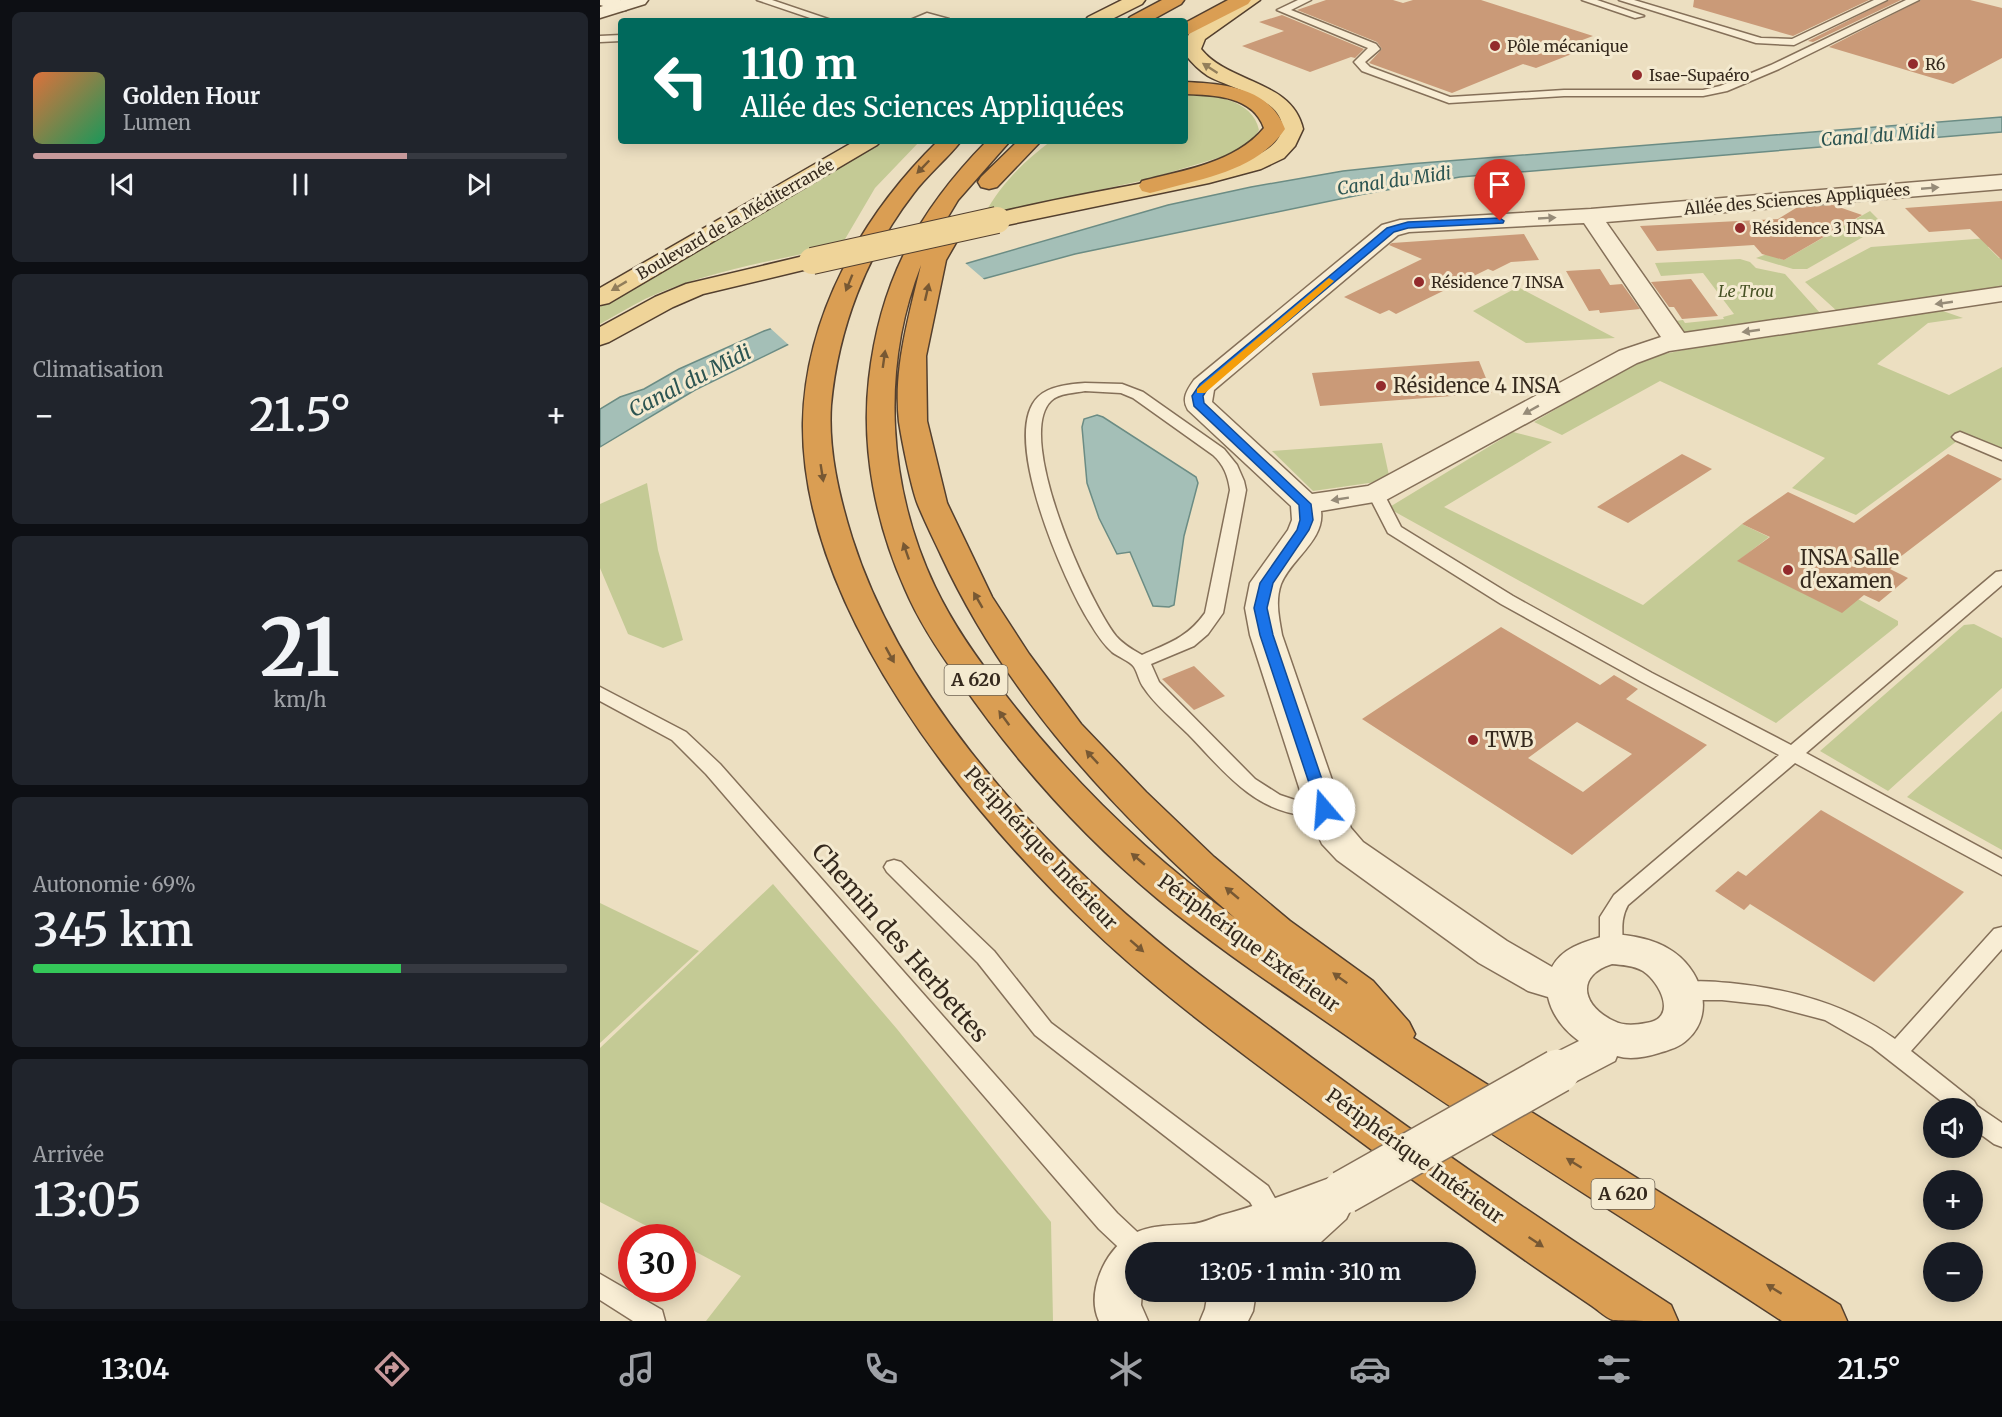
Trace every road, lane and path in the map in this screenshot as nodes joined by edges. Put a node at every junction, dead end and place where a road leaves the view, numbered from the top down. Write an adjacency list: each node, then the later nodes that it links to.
1 (603, 0): 15 (street)
2 (639, 0): 15 (street)
3 (762, 0): 17 (lane)
4 (1136, 0): 18 (main road)
5 (1154, 0): 19 (highway)
6 (1175, 0): 20 (highway)
7 (1211, 0): 21 (highway)
8 (1242, 0): 22 (highway)
9 (1251, 0): 32 (main road, one-way to 9)
10 (1306, 0): 14 (lane)
11 (1587, 0): 25 (lane)
12 (1624, 0): 13 (lane)
13 (1882, 0)
14 (1914, 0)
15 (620, 6): 16 (street)
16 (600, 13)
17 (819, 18)
18 (1100, 18)
19 (1122, 18)
20 (1142, 18)
21 (1178, 18)
22 (1188, 28)
23 (618, 38): 24 (lane)
24 (600, 39)
25 (1755, 51)
26 (1188, 88): 32 (highway)
27 (865, 144): 35 (main road, Boulevard de la Méditerranée, one-way to 35)
28 (948, 144): 66 (highway, Périphérique Intérieur / A 620, one-way to 66)
29 (996, 144): 55 (highway, Périphérique Extérieur / A 620, one-way to 29)
30 (1027, 144): 55 (highway, one-way to 30)
31 (2002, 182): 33 (street, Allée des Sciences Appliquées, one-way to 31)
32 (1150, 186): 36 (main road, bridge)
33 (1592, 216): 37 (street); 41 (street, Allée des Sciences Appliquées, one-way to 33)
34 (2002, 294): 37 (street, one-way to 37)
35 (600, 298)
36 (600, 337)
37 (1677, 342): 40 (street, one-way to 40)
38 (1960, 437): 39 (lane)
39 (2002, 455)
40 (1376, 494): 41 (street, one-way to 41); 45 (lane)
41 (1305, 504): 46 (street)
42 (2002, 576): 45 (lane)
43 (1141, 662): 43 (lane); 46 (lane)
44 (600, 693): 60 (lane, Chemin des Herbettes)
45 (1791, 755): 48 (lane); 50 (lane)
46 (1324, 809): 51 (street)
47 (894, 867): 59 (lane)
48 (2002, 867)
49 (2002, 935): 54 (lane)
50 (1611, 949): 51 (street); 52 (street)
51 (1566, 986): 53 (street)
52 (1683, 991): 53 (street); 54 (lane)
53 (1606, 1036): 59 (street, bridge)
54 (1896, 1053): 56 (lane)
55 (1422, 1067): 67 (highway, Périphérique Extérieur / A 620, one-way to 55)
56 (1953, 1098)
57 (1983, 1122): 58 (lane)
58 (2002, 1137)
59 (1280, 1238): 61 (street)
60 (1131, 1242)
61 (1252, 1242)
62 (1125, 1270): 65 (street)
63 (600, 1286): 64 (lane)
64 (653, 1319)
65 (1124, 1321)
66 (1654, 1321)
67 (1823, 1321)

